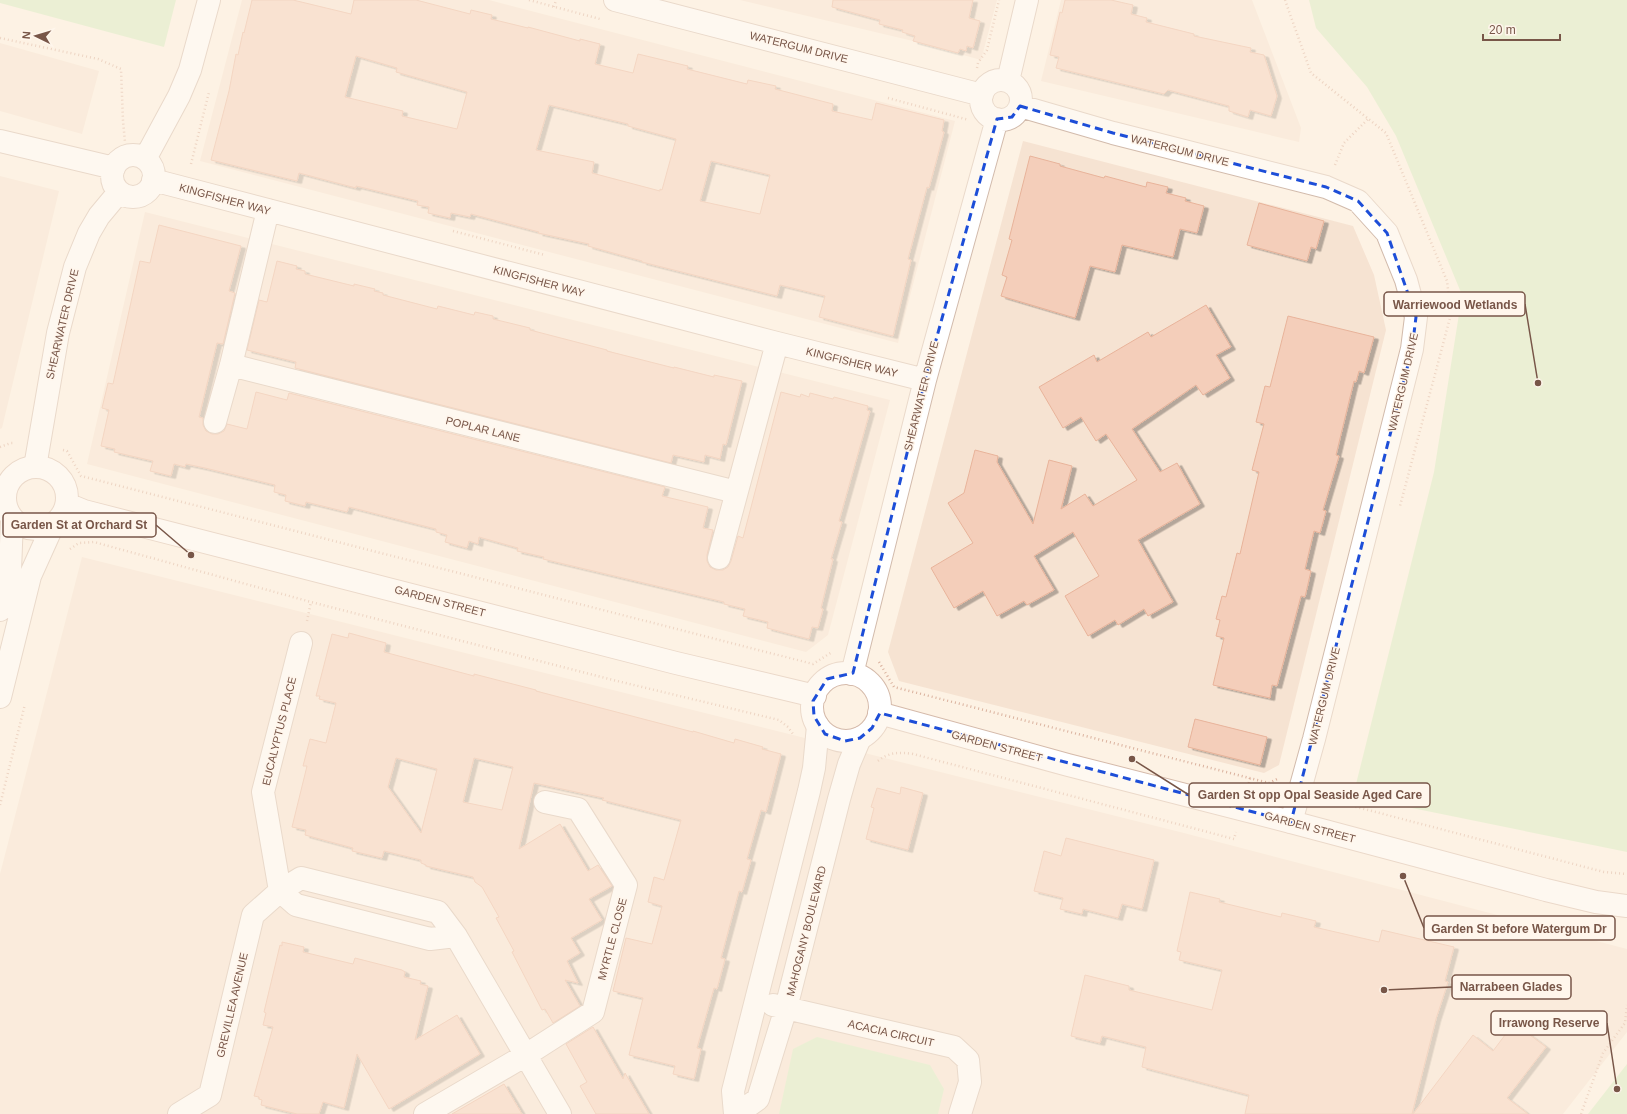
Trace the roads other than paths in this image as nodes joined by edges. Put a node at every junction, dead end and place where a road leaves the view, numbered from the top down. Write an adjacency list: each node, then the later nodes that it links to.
1 (209, 0): 9 (street)
2 (615, 0): 5 (street, WATERGUM DRIVE)
3 (1027, 0): 4 (street)
4 (1008, 81): 5 (street); 6 (street)
5 (977, 93): 7 (street)
6 (1020, 106): 7 (street); 33 (street, WATERGUM DRIVE)
7 (997, 119): 15 (street, SHEARWATER DRIVE)
8 (0, 141): 9 (street)
9 (129, 161): 10 (street); 11 (street)
10 (153, 180): 11 (street); 12 (street, KINGFISHER WAY)
11 (119, 192): 17 (street, SHEARWATER DRIVE)
12 (268, 210): 13 (street, KINGFISHER WAY); 14 (street)
13 (777, 343): 15 (street, KINGFISHER WAY); 19 (street)
14 (231, 365): 16 (street); 19 (street, POPLAR LANE)
15 (925, 380): 26 (street, SHEARWATER DRIVE)
16 (215, 422)
17 (37, 457): 18 (street); 20 (street)
18 (3, 488): 21 (street)
19 (736, 492): 23 (street)
20 (67, 504): 22 (street); 27 (street, GARDEN STREET)
21 (12, 518): 22 (street); 24 (street)
22 (53, 525): 28 (street)
23 (719, 558)
24 (0, 610)
25 (301, 643): 34 (street, EUCALYPTUS PLACE)
26 (852, 674): 27 (street); 29 (street)
27 (815, 696): 30 (street)
28 (0, 697)
29 (879, 713): 31 (street); 33 (street, GARDEN STREET)
30 (818, 726): 31 (street); 36 (street, MAHOGANY BOULEVARD)
31 (860, 738): 37 (street, MAHOGANY BOULEVARD)
32 (545, 802): 38 (street, MYRTLE CLOSE)
33 (1291, 822): 35 (street, GARDEN STREET)
34 (280, 891): 38 (street); 39 (street, GREVILLEA AVENUE)
35 (1627, 906)
36 (756, 1001): 37 (street, ACACIA CIRCUIT); 42 (street, MAHOGANY BOULEVARD)
37 (786, 1008): 42 (street, MAHOGANY BOULEVARD); 43 (street, ACACIA CIRCUIT)
38 (526, 1055): 40 (street, MYRTLE CLOSE); 41 (street)
39 (179, 1114)
40 (425, 1114)
41 (560, 1114)
42 (736, 1114)
43 (960, 1114)

